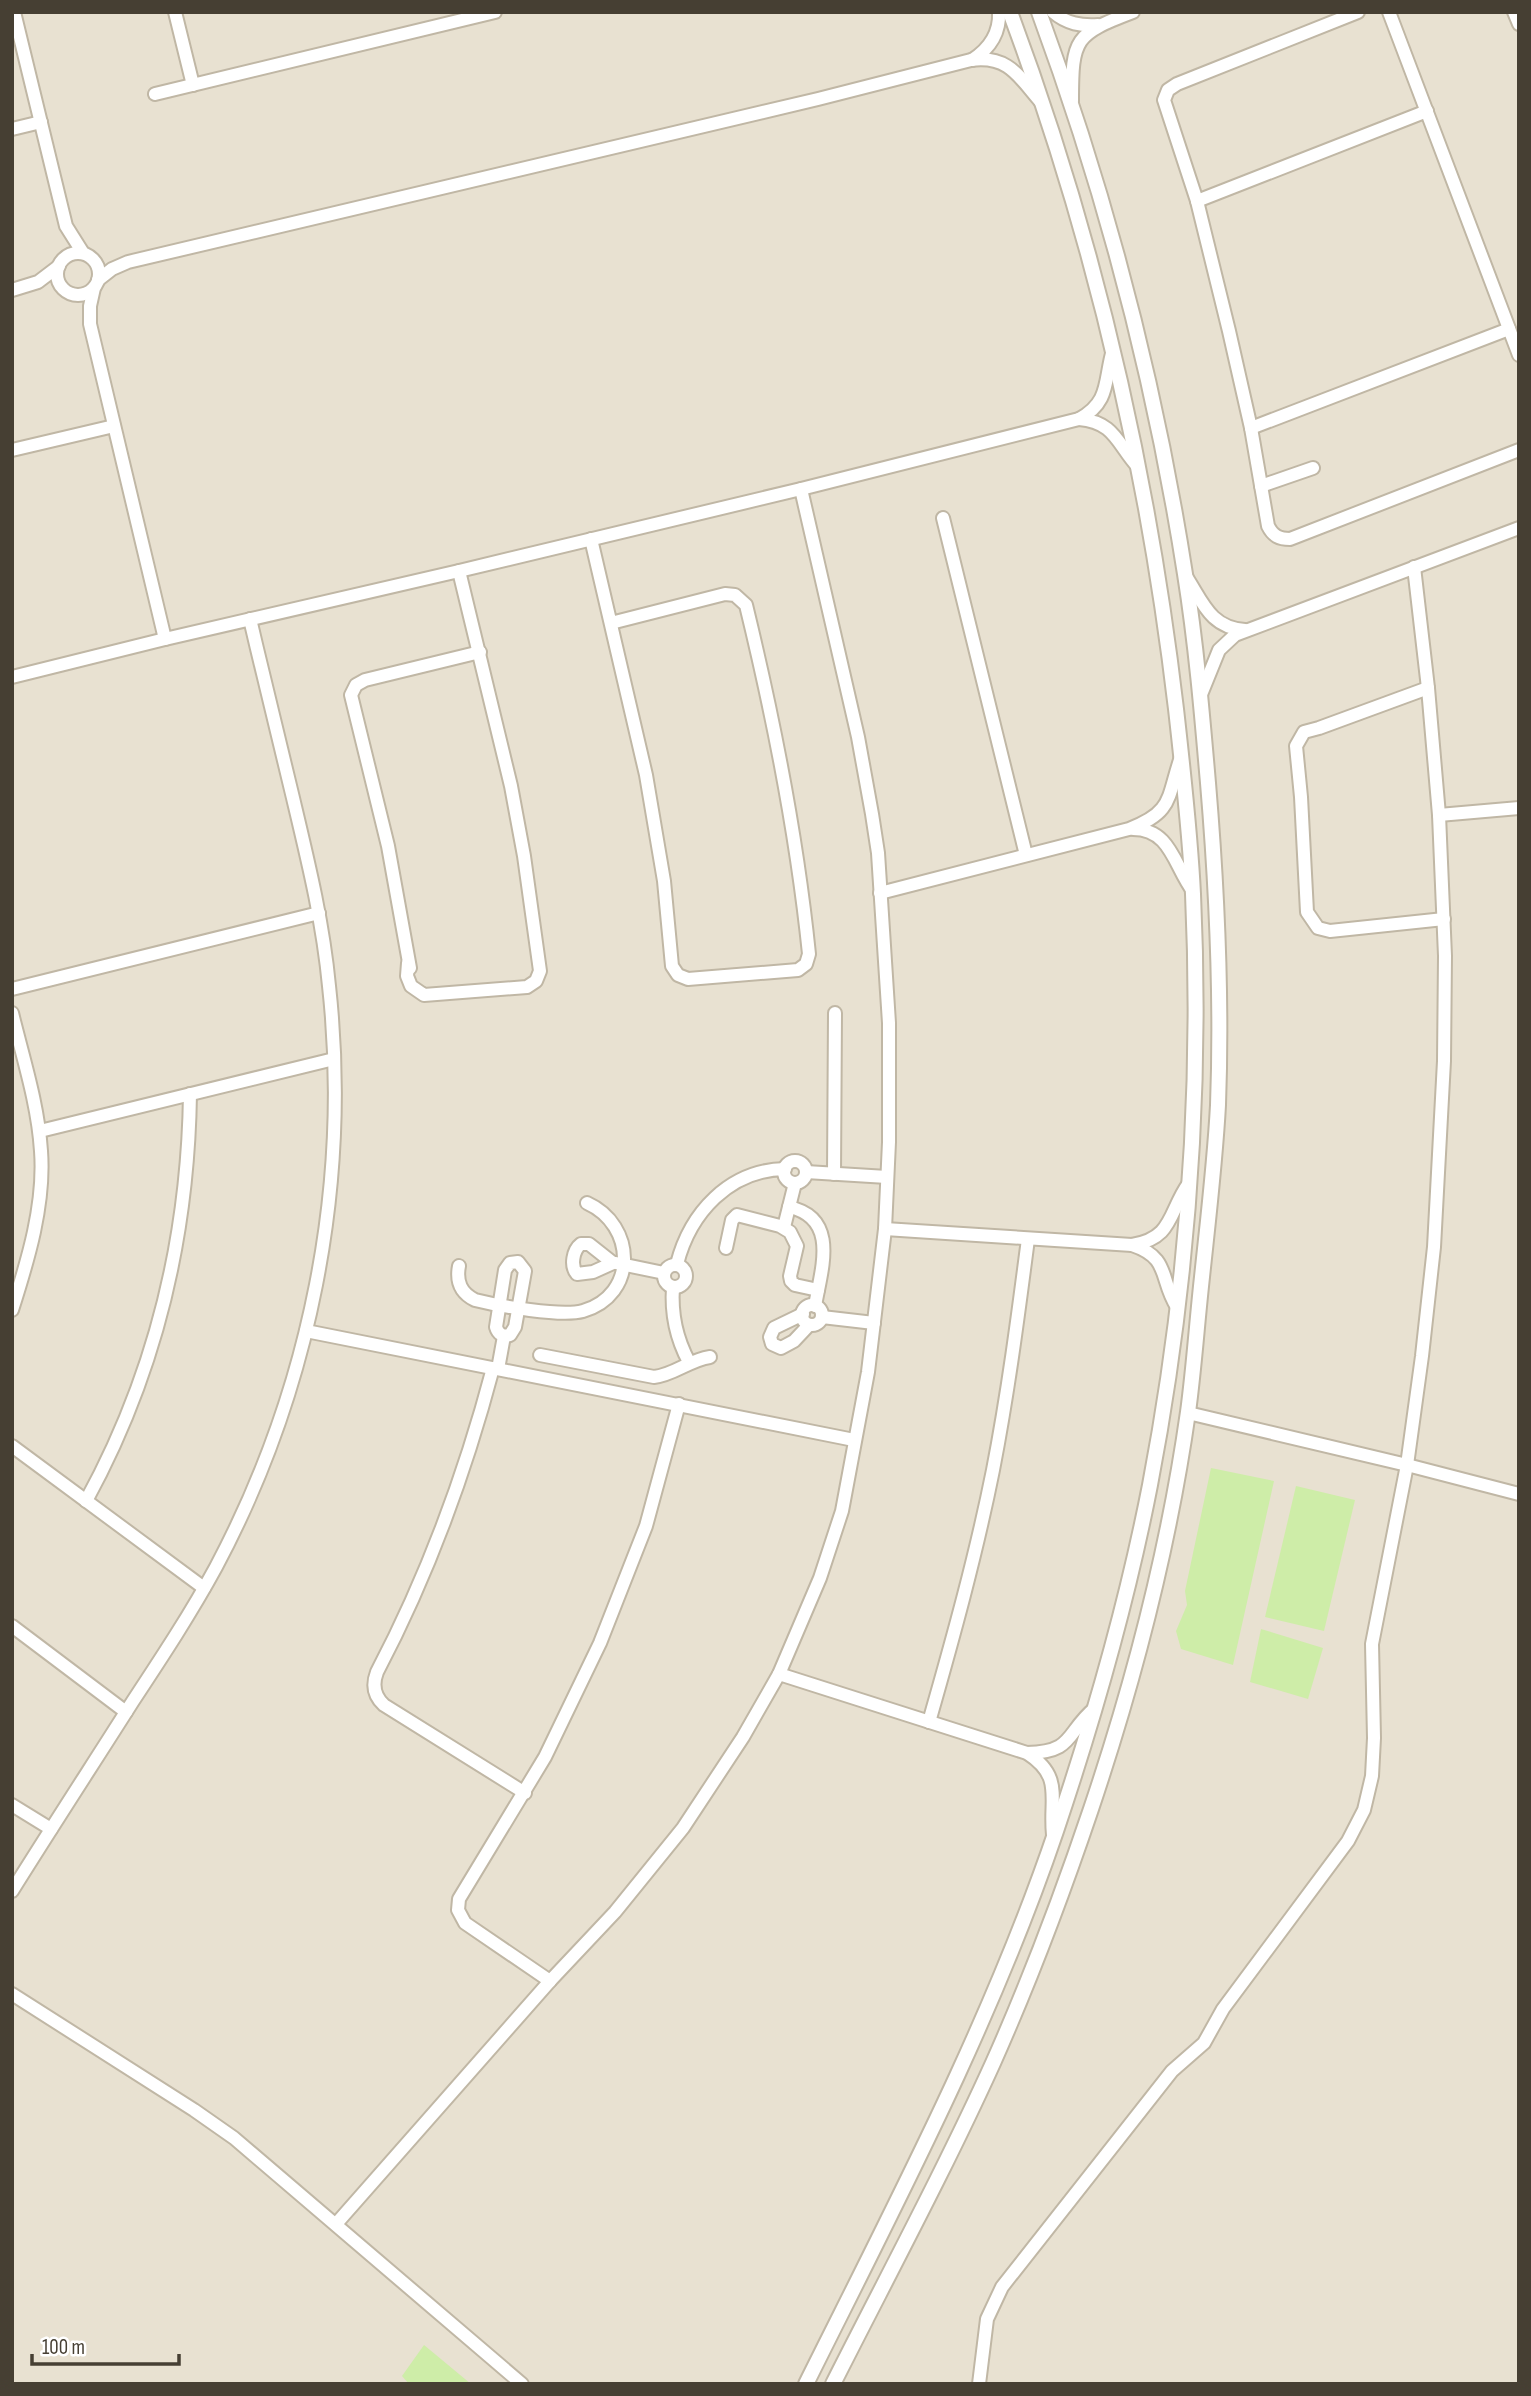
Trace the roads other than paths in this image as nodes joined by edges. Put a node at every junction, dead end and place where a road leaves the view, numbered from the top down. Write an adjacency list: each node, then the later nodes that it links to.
1 (14, 12): 20 (street)
2 (175, 12): 15 (street)
3 (495, 12): 15 (street)
4 (999, 12): 14 (street)
5 (1010, 12): 17 (street)
6 (1039, 12): 18 (street)
7 (1053, 12): 13 (street)
8 (1133, 12): 13 (street)
9 (1358, 12): 22 (street)
10 (1389, 12): 19 (street)
11 (1514, 12): 12 (street)
12 (1519, 24)
13 (1098, 25): 18 (street)
14 (971, 60): 17 (street); 25 (street)
15 (192, 85): 16 (street)
16 (155, 94)
17 (1041, 102): 33 (street)
18 (1072, 102): 49 (street)
19 (1427, 111): 22 (street); 32 (street)
20 (41, 122): 21 (street); 23 (street)
21 (12, 129)
22 (1197, 201): 37 (street)
23 (66, 226): 24 (street); 26 (street)
24 (88, 256): 25 (street); 26 (street); 27 (street)
25 (128, 262): 27 (street)
26 (61, 263): 28 (street); 30 (street)
27 (96, 284): 30 (street); 31 (street)
28 (30, 285): 29 (street); 30 (street)
29 (12, 290)
30 (67, 291): 31 (street)
31 (90, 324): 36 (street)
32 (1509, 329): 34 (street); 37 (street)
33 (1114, 349): 35 (street); 40 (street)
34 (1519, 355)
35 (1079, 419): 40 (street); 43 (street)
36 (114, 426): 38 (street); 53 (street)
37 (1251, 428): 42 (street)
38 (12, 450)
39 (1519, 450): 42 (street)
40 (1138, 467): 58 (street)
41 (1313, 468): 42 (street)
42 (1261, 486)
43 (801, 489): 46 (street); 64 (street)
44 (943, 518): 62 (street)
45 (1519, 528): 47 (street)
46 (591, 539): 48 (street); 51 (street)
47 (1414, 567): 52 (street); 56 (street)
48 (459, 571): 50 (street); 54 (street)
49 (1186, 577): 52 (street); 57 (street)
50 (250, 619): 53 (street); 65 (street)
51 (611, 623): 51 (street)
52 (1245, 630): 57 (street)
53 (165, 639): 55 (street)
54 (480, 652): 54 (street)
55 (12, 677)
56 (1428, 688): 60 (street); 66 (street)
57 (1200, 697): 72 (street)
58 (1181, 757): 61 (street); 63 (street)
59 (1519, 808): 60 (street)
60 (1439, 815): 66 (street)
61 (1129, 829): 62 (street); 63 (street)
62 (1026, 855): 64 (street)
63 (1193, 891): 70 (street)
64 (880, 893): 80 (street)
65 (319, 913): 67 (street); 71 (street)
66 (1444, 919): 113 (street)
67 (12, 989)
68 (12, 1013): 75 (street)
69 (835, 1013): 78 (street)
70 (1195, 1033): 72 (street); 74 (street)
71 (334, 1059): 73 (street); 103 (street)
72 (1218, 1088): 79 (street)
73 (190, 1094): 75 (street); 115 (street)
74 (1192, 1124): 79 (street); 82 (street)
75 (40, 1131): 99 (street)
76 (785, 1170): 77 (street); 81 (street); 91 (street)
77 (806, 1172): 78 (street); 81 (street)
78 (834, 1174): 80 (street)
79 (1213, 1174): 110 (street)
80 (887, 1177): 86 (street)
81 (794, 1183): 84 (street)
82 (1189, 1184): 88 (street); 98 (street)
83 (587, 1203): 90 (street)
84 (789, 1207): 85 (street); 95 (street)
85 (784, 1227): 89 (street); 95 (street)
86 (885, 1228): 87 (street); 102 (street)
87 (1028, 1239): 88 (street); 121 (street)
88 (1132, 1245): 98 (street)
89 (726, 1248)
90 (618, 1264): 93 (street); 97 (street)
91 (677, 1264): 93 (street); 94 (street)
92 (459, 1266): 96 (street)
93 (664, 1273): 94 (street)
94 (673, 1287): 107 (street)
95 (818, 1290): 100 (street)
96 (500, 1304): 97 (street); 97 (street); 104 (street)
97 (519, 1307): 104 (street)
98 (1177, 1307): 119 (street)
99 (12, 1310)
100 (819, 1311): 101 (street); 102 (street)
101 (806, 1320)
102 (874, 1323): 111 (street)
103 (306, 1331): 108 (street); 116 (street)
104 (504, 1336): 108 (street)
105 (540, 1355): 107 (street)
106 (710, 1357): 107 (street)
107 (689, 1362)
108 (495, 1368): 109 (street); 123 (street)
109 (680, 1404): 111 (street); 123 (street)
110 (1188, 1413): 113 (street); 133 (street)
111 (854, 1440): 118 (street)
112 (12, 1446): 115 (street)
113 (1407, 1465): 114 (street); 134 (street)
114 (1519, 1494)
115 (86, 1501): 116 (street)
116 (204, 1588): 120 (street)
117 (12, 1626): 120 (street)
118 (779, 1674): 121 (street); 128 (street)
119 (1095, 1708): 122 (street); 126 (street)
120 (126, 1712): 125 (street)
121 (929, 1722): 122 (street)
122 (1027, 1752): 126 (street)
123 (525, 1793): 128 (street)
124 (12, 1805): 125 (street)
125 (51, 1829): 127 (street)
126 (1053, 1839): 132 (street)
127 (12, 1891)
128 (550, 1981): 130 (street)
129 (12, 1994): 130 (street)
130 (335, 2224): 131 (street)
131 (522, 2384)
132 (806, 2384)
133 (833, 2384)
134 (979, 2384)

